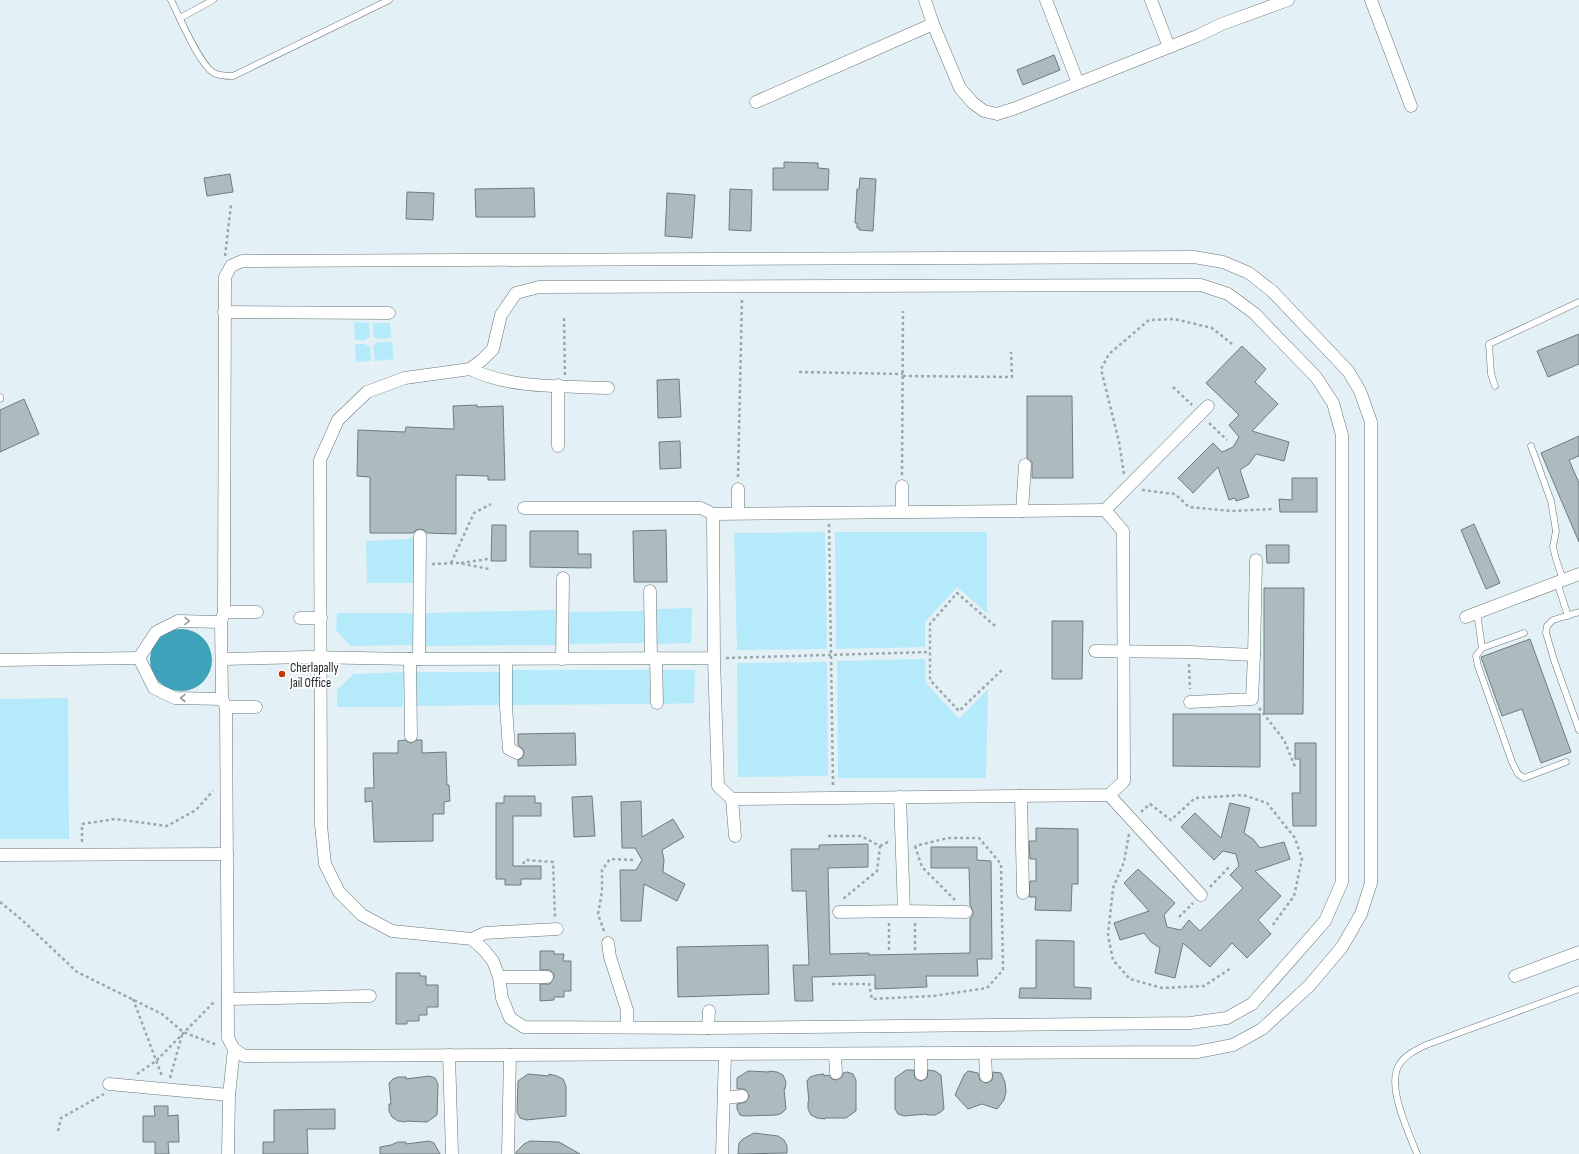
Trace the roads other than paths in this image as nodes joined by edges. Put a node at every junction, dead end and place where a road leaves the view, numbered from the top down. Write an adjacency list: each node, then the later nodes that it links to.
1 (171, 0): 9 (lane)
2 (214, 0): 9 (lane)
3 (389, 0): 9 (lane)
4 (925, 0): 10 (street)
5 (1046, 0): 12 (street)
6 (1151, 0): 11 (street)
7 (1288, 0): 11 (street)
8 (1371, 0): 14 (street)
9 (180, 18)
10 (933, 24): 12 (street); 13 (street)
11 (1169, 47): 12 (street)
12 (1078, 83)
13 (756, 102)
14 (1412, 106)
15 (1579, 302): 20 (lane)
16 (224, 312): 17 (street); 44 (street); 96 (street)
17 (389, 313)
18 (470, 369): 19 (street); 46 (street); 93 (street)
19 (561, 386): 21 (street); 23 (street)
20 (1495, 386)
21 (608, 388)
22 (1208, 406): 29 (street)
23 (558, 446)
24 (1531, 446): 38 (lane)
25 (1025, 465): 30 (street)
26 (902, 486): 31 (street)
27 (738, 489): 32 (street)
28 (524, 508): 33 (street)
29 (1105, 510): 30 (street); 50 (street)
30 (1022, 511): 31 (street)
31 (902, 512): 32 (street)
32 (738, 513): 33 (street)
33 (713, 514): 55 (street)
34 (420, 536): 57 (street)
35 (1256, 560): 51 (street)
36 (1579, 574): 38 (street)
37 (563, 578): 59 (street)
38 (1560, 581): 42 (street); 43 (lane)
39 (650, 592): 54 (street)
40 (257, 612): 44 (street)
41 (1579, 612): 43 (lane)
42 (1472, 614): 48 (lane)
43 (1568, 616): 65 (lane)
44 (222, 617): 53 (street, one-way to 44); 56 (street)
45 (300, 618): 46 (street)
46 (321, 618): 52 (street)
47 (1524, 633): 48 (lane)
48 (1482, 648): 68 (lane)
49 (1094, 651): 50 (street)
50 (1123, 652): 51 (street); 69 (street)
51 (1254, 654): 62 (street)
52 (321, 657): 56 (street); 57 (street); 82 (street)
53 (139, 658): 60 (street); 63 (street, one-way to 53)
54 (654, 658): 55 (street); 59 (street); 61 (street)
55 (714, 658): 72 (street)
56 (222, 659): 63 (street)
57 (415, 659): 58 (street); 66 (street)
58 (506, 659): 59 (street); 67 (street)
59 (562, 659)
60 (0, 660)
61 (657, 702)
62 (1190, 702)
63 (224, 703): 64 (street); 74 (street)
64 (256, 708)
65 (1579, 730)
66 (411, 736)
67 (516, 753)
68 (1566, 762)
69 (1109, 795): 70 (street); 77 (street)
70 (1022, 796): 71 (street); 76 (street)
71 (900, 797): 72 (street); 78 (street)
72 (732, 799): 73 (street)
73 (735, 836)
74 (227, 854): 75 (street); 90 (street)
75 (0, 855)
76 (1023, 893)
77 (1201, 896)
78 (909, 911): 79 (street); 80 (street)
79 (839, 912)
80 (966, 912)
81 (557, 929): 82 (street)
82 (472, 939): 86 (street)
83 (608, 943): 92 (street)
84 (1579, 952): 85 (street)
85 (1515, 976)
86 (499, 977): 87 (street); 92 (street)
87 (547, 977)
88 (1579, 989): 112 (lane)
89 (370, 996): 90 (street)
90 (228, 999): 94 (street)
91 (709, 1011): 93 (street)
92 (627, 1027): 93 (street)
93 (708, 1028)
94 (234, 1049): 98 (street); 105 (street)
95 (920, 1053): 96 (street); 97 (street); 102 (street)
96 (985, 1053): 103 (street)
97 (835, 1054): 100 (street); 101 (street)
98 (449, 1055): 99 (street); 109 (street)
99 (510, 1055): 100 (street); 110 (street)
100 (725, 1055): 107 (street)
101 (836, 1073)
102 (921, 1074)
103 (986, 1076)
104 (114, 1085): 105 (street)
105 (229, 1095): 108 (street)
106 (742, 1096): 107 (street)
107 (724, 1098): 111 (street)
108 (228, 1154)
109 (452, 1154)
110 (508, 1154)
111 (722, 1154)
112 (1417, 1154)

